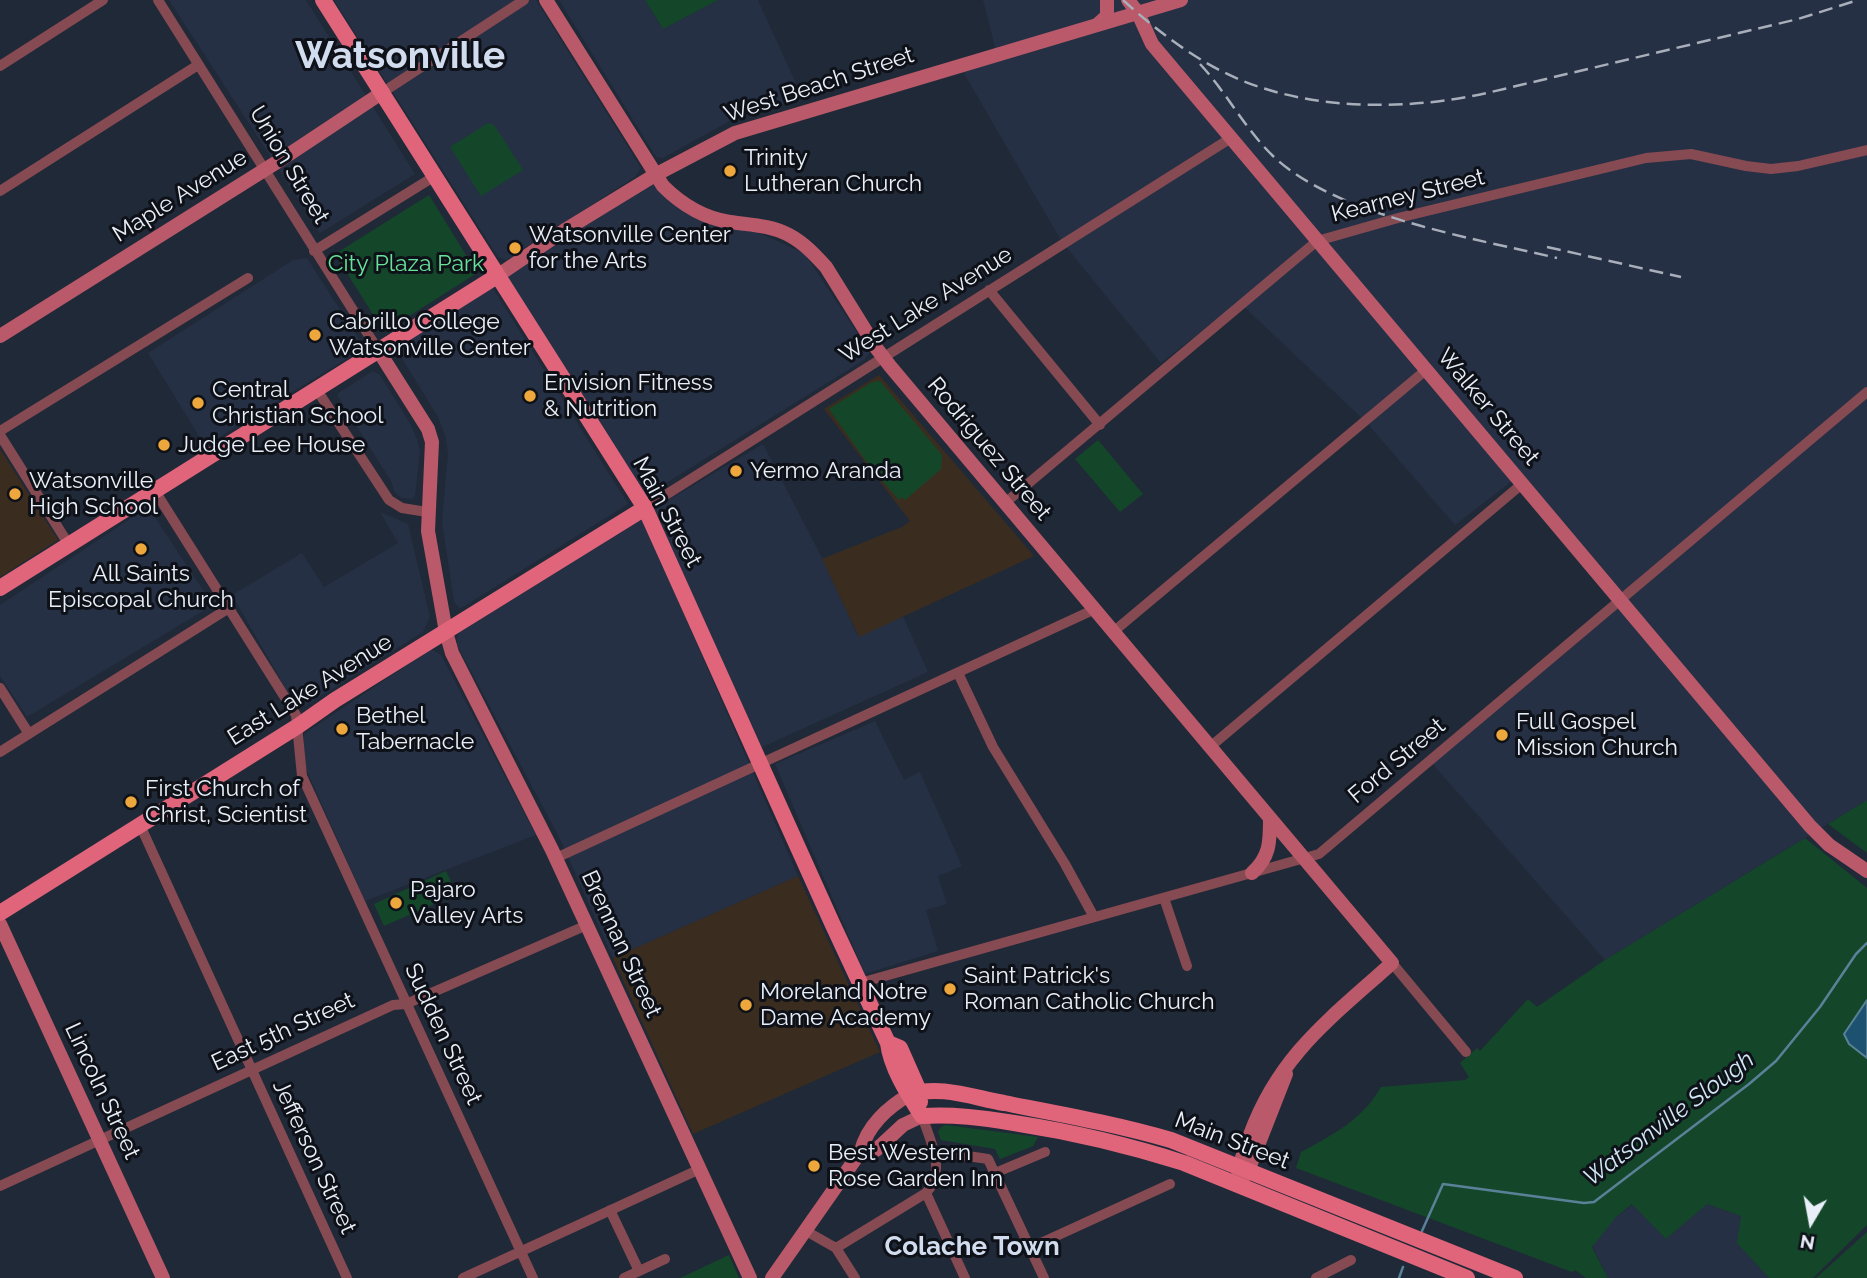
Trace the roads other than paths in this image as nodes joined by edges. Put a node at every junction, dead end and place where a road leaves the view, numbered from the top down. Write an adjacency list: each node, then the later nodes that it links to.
1 (103, 0): 13 (street)
2 (158, 0): 12 (street, Union Street)
3 (323, 0): 14 (main road, Main Street)
4 (524, 0): 14 (street)
5 (546, 0): 18 (street, Rodriguez Street)
6 (1107, 0): 11 (street)
7 (1115, 0): 10 (street)
8 (1128, 0): 10 (street, Walker Street)
9 (1181, 0): 10 (street, West Beach Street)
10 (1138, 13): 11 (street, West Beach Street); 15 (street, Walker Street)
11 (1096, 26): 18 (street, West Beach Street)
12 (198, 65): 17 (street, Union Street); 20 (street)
13 (0, 66)
14 (383, 92): 17 (street, Maple Avenue); 19 (main road, Main Street)
15 (1231, 138): 21 (street, Walker Street); 25 (street, West Lake Avenue)
16 (1867, 149): 21 (street, Kearney Street)
17 (265, 170): 22 (street, Union Street); 26 (street, Maple Avenue)
18 (655, 175): 23 (street, West Beach Street); 28 (street, Rodriguez Street)
19 (435, 176): 22 (street); 23 (main road, Main Street)
20 (0, 191)
21 (1317, 241): 29 (street, Walker Street); 32 (street, Kearney Street)
22 (314, 251): 27 (street, Union Street)
23 (497, 276): 27 (main road); 37 (main road, Main Street)
24 (248, 278): 33 (street)
25 (989, 290): 28 (street, West Lake Avenue); 32 (street)
26 (0, 336)
27 (378, 351): 30 (main road); 38 (street, Union Street)
28 (883, 357): 36 (street, Rodriguez Street); 37 (street, West Lake Avenue)
29 (1426, 370): 34 (street, Walker Street); 45 (street)
30 (317, 390): 35 (main road); 38 (street)
31 (1867, 392): 41 (street, Ford Street)
32 (1100, 425): 36 (street, Kearney Street)
33 (0, 433): 39 (street)
34 (1522, 484): 41 (street, Walker Street); 50 (street)
35 (155, 491): 39 (main road); 42 (street)
36 (1005, 503): 43 (street, Rodriguez Street)
37 (645, 508): 44 (main road, East Lake Avenue); 52 (main road, Main Street)
38 (428, 512): 44 (street, Union Street)
39 (69, 545): 40 (main road)
40 (0, 588)
41 (1620, 600): 56 (street, Ford Street); 57 (street, Walker Street)
42 (229, 608): 48 (street); 49 (street)
43 (1093, 610): 45 (street, Rodriguez Street); 46 (street)
44 (446, 632): 48 (main road, East Lake Avenue); 55 (street, Brennan Street)
45 (1113, 632): 50 (street, Rodriguez Street)
46 (958, 673): 52 (street); 61 (street)
47 (0, 688): 49 (street)
48 (298, 726): 54 (main road, East Lake Avenue); 69 (street, Sudden Street)
49 (29, 734): 51 (street)
50 (1210, 747): 53 (street, Rodriguez Street)
51 (0, 752)
52 (761, 763): 55 (street); 68 (main road, Main Street)
53 (1270, 819): 56 (street, Rodriguez Street); 58 (street)
54 (140, 825): 60 (main road, East Lake Avenue); 73 (street, Jefferson Street)
55 (556, 858): 63 (street, Brennan Street)
56 (1304, 859): 58 (street, Ford Street); 64 (street, Rodriguez Street)
57 (1867, 872)
58 (1252, 873): 59 (street, Ford Street)
59 (1164, 898): 61 (street, Ford Street); 66 (street)
60 (0, 913)
61 (1094, 917): 68 (street, Ford Street)
62 (0, 923): 77 (street, Lincoln Street)
63 (587, 925): 69 (street, East 5th Street); 81 (street, Brennan Street)
64 (1373, 939): 65 (street, Rodriguez Street); 67 (street)
65 (1392, 963): 67 (street); 71 (street, Rodriguez Street)
66 (1187, 966)
67 (1372, 981): 82 (street)
68 (860, 983): 70 (main road, Main Street)
69 (406, 1004): 73 (street, East 5th Street); 92 (street, Sudden Street)
70 (888, 1042): 72 (main road, Main Street); 75 (main road, Main Street)
71 (1466, 1052)
72 (909, 1068): 74 (main road); 75 (main road, Main Street)
73 (251, 1070): 77 (street, East 5th Street); 97 (street, Jefferson Street)
74 (950, 1092): 75 (main road, Main Street); 82 (main road, Main Street)
75 (914, 1093): 76 (main road, Main Street); 78 (street)
76 (922, 1116): 78 (street); 79 (street); 86 (main road, Main Street)
77 (100, 1139): 85 (street, East 5th Street); 96 (street, Lincoln Street)
78 (861, 1151): 89 (street)
79 (934, 1152): 83 (street); 87 (street)
80 (1045, 1152): 83 (street)
81 (700, 1169): 88 (street); 101 (street, Brennan Street)
82 (1244, 1169): 86 (street); 108 (main road, Main Street)
83 (995, 1173): 91 (street)
84 (1170, 1184): 91 (street)
85 (0, 1185)
86 (1237, 1185): 107 (main road, Main Street)
87 (926, 1193): 90 (street); 104 (street)
88 (610, 1210): 92 (street); 95 (street)
89 (806, 1230): 90 (street); 102 (street)
90 (836, 1248): 103 (street)
91 (1030, 1248): 105 (street)
92 (521, 1252): 98 (street); 99 (street, Sudden Street)
93 (666, 1259): 95 (street)
94 (1351, 1260): 106 (street)
95 (639, 1271): 100 (street)
96 (163, 1278)
97 (348, 1278)
98 (463, 1278)
99 (533, 1278)
100 (624, 1278)
101 (750, 1278)
102 (772, 1278)
103 (855, 1278)
104 (965, 1278)
105 (1044, 1278)
106 (1315, 1278)
107 (1467, 1278)
108 (1516, 1278)

